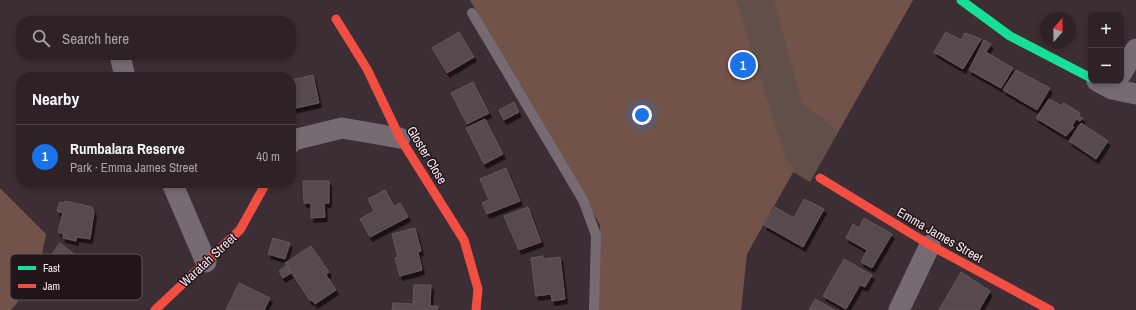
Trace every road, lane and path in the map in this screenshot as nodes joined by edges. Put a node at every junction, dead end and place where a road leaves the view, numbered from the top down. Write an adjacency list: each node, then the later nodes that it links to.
1 (961, 0): 8 (street)
2 (472, 13): 20 (lane)
3 (336, 19): 11 (street, Gloster Close)
4 (1136, 49): 6 (street)
5 (121, 60): 7 (street)
6 (1124, 65)
7 (124, 72)
8 (1088, 76)
9 (1118, 84): 10 (street)
10 (1136, 94)
11 (400, 138): 12 (street); 19 (street, Gloster Close)
12 (296, 139)
13 (820, 178): 16 (street, Emma James Street)
14 (174, 188): 17 (street)
15 (263, 188): 17 (street, Waratah Street)
16 (930, 245): 21 (street); 22 (street, Emma James Street)
17 (206, 262): 18 (street, Waratah Street)
18 (155, 310)
19 (476, 310)
20 (594, 310)
21 (899, 310)
22 (1050, 310)

